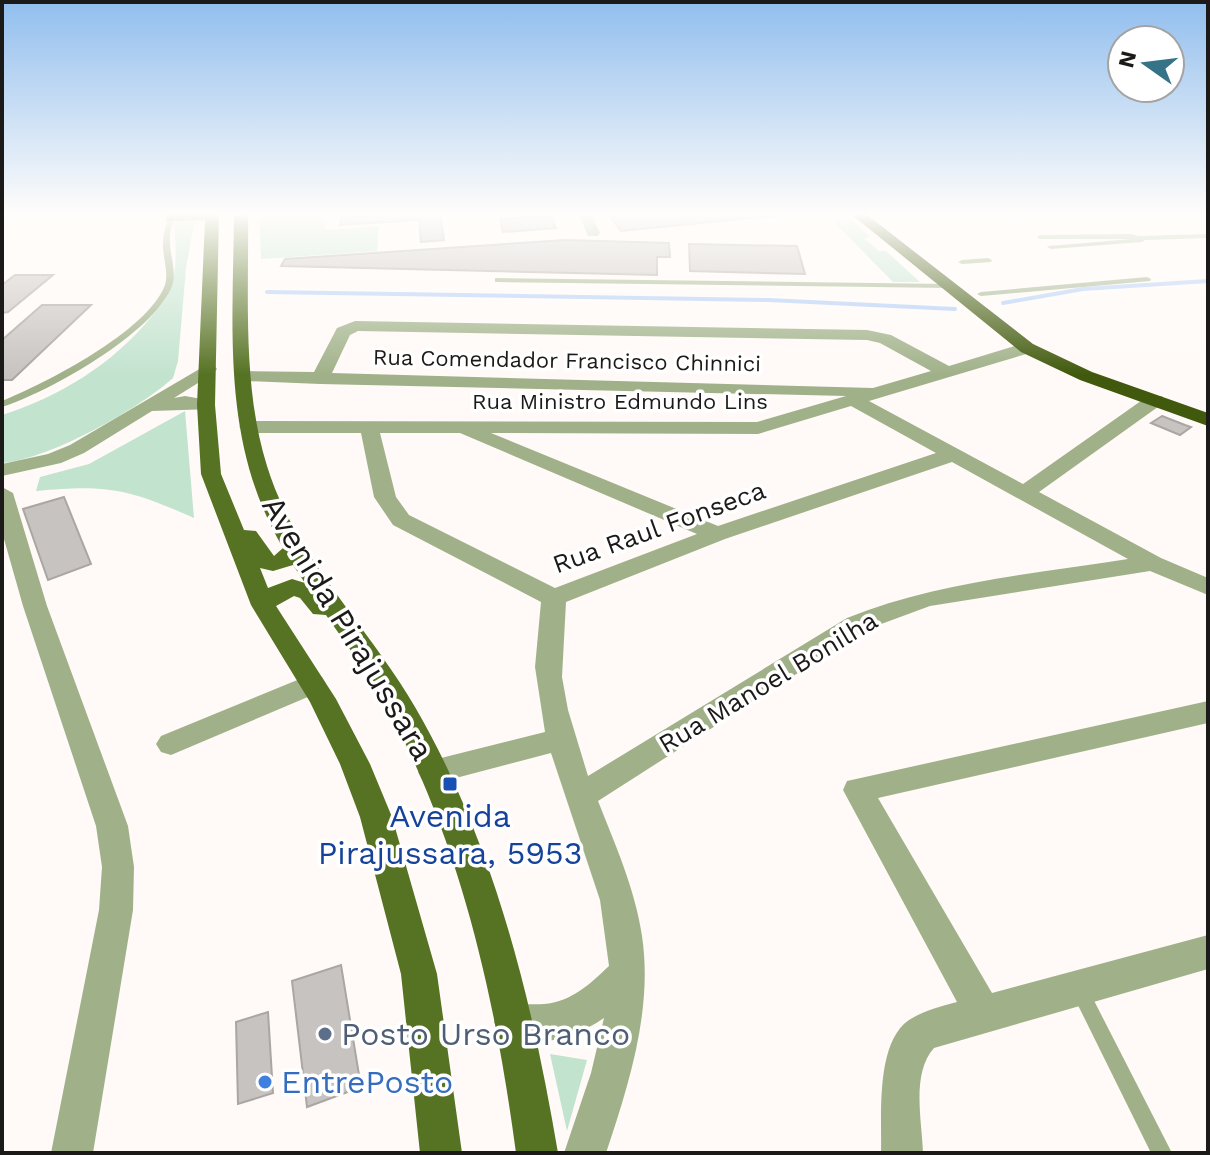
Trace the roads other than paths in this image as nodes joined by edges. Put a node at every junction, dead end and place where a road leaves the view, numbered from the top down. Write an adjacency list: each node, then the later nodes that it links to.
1 (167, 268): 18 (lane)
2 (211, 268): 11 (main road, Avenida Pirajussara)
3 (242, 268): 13 (main road, Avenida Pirajussara)
4 (925, 268): 8 (highway)
5 (947, 268): 9 (highway)
6 (1147, 279): 9 (lane)
7 (498, 280): 8 (lane)
8 (948, 286): 10 (highway)
9 (981, 294): 20 (highway)
10 (1027, 348): 12 (street, Rua Ministro Edmundo Lins); 16 (highway)
11 (208, 369): 19 (main road, Avenida Pirajussara); 21 (street)
12 (947, 372): 14 (street); 15 (street, Rua Ministro Edmundo Lins)
13 (245, 376): 14 (street, Rua Comendador Francisco Chinnici); 25 (main road, Avenida Pirajussara)
14 (320, 379): 15 (street, Rua Comendador Francisco Chinnici)
15 (889, 391): 17 (street, Rua Ministro Edmundo Lins)
16 (1155, 400): 22 (highway); 29 (street)
17 (855, 401): 23 (street, Rua Ministro Edmundo Lins); 26 (street)
18 (2, 404)
19 (206, 405): 21 (street); 30 (main road, Avenida Pirajussara)
20 (1208, 405)
21 (149, 407): 27 (street)
22 (1208, 420)
23 (453, 425): 24 (street, Rua Ministro Edmundo Lins); 31 (street)
24 (369, 426): 25 (street, Rua Ministro Edmundo Lins); 35 (street, Rua Raul Fonseca)
25 (249, 427): 32 (main road, Avenida Pirajussara)
26 (952, 455): 29 (street); 31 (street, Rua Raul Fonseca)
27 (2, 470)
28 (2, 493): 49 (street)
29 (1023, 494): 33 (street)
30 (226, 512): 32 (main road); 36 (main road, Avenida Pirajussara)
31 (717, 534): 35 (street, Rua Raul Fonseca)
32 (295, 550): 37 (main road, Avenida Pirajussara)
33 (1153, 563): 34 (street); 43 (street, Rua Manoel Bonilha)
34 (1208, 587)
35 (554, 598): 40 (street)
36 (263, 605): 37 (main road); 38 (main road, Avenida Pirajussara)
37 (338, 616): 42 (main road, Avenida Pirajussara)
38 (312, 684): 41 (street); 50 (main road, Avenida Pirajussara)
39 (1208, 712): 47 (street)
40 (562, 739): 42 (street); 43 (street)
41 (171, 744)
42 (433, 772): 48 (main road, Avenida Pirajussara)
43 (582, 795): 45 (street)
44 (1208, 952): 46 (street)
45 (627, 973): 48 (street); 52 (street)
46 (1078, 988): 47 (street); 54 (lane)
47 (983, 1013): 53 (street)
48 (513, 1022): 51 (main road, Avenida Pirajussara)
49 (72, 1153)
50 (441, 1153)
51 (537, 1153)
52 (585, 1153)
53 (902, 1153)
54 (1162, 1153)

